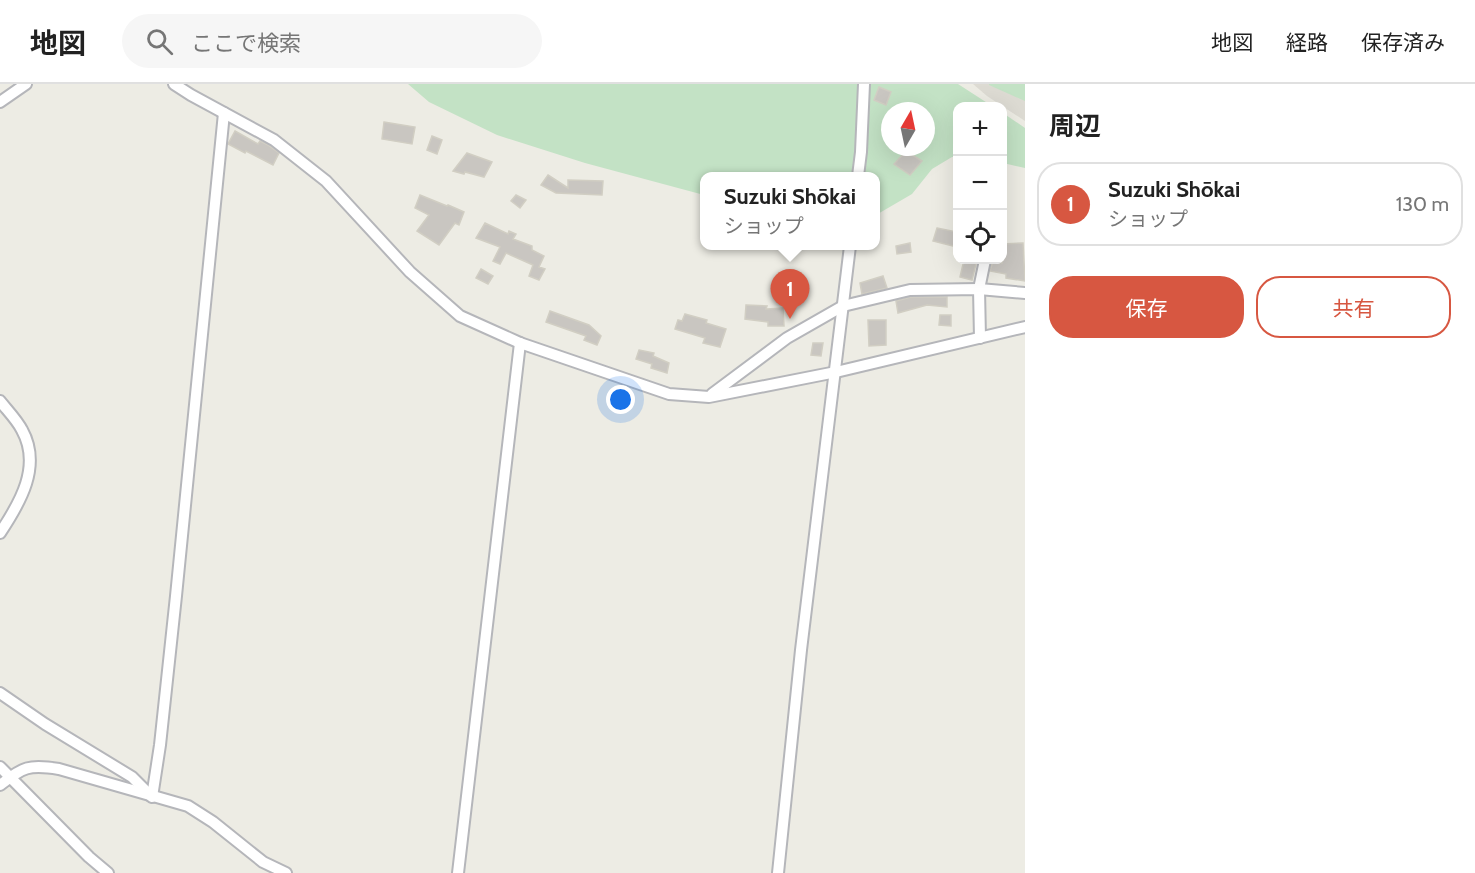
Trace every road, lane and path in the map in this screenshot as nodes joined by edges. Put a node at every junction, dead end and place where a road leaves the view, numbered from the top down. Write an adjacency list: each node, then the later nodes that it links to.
1 (26, 84): 4 (street)
2 (174, 84): 5 (street)
3 (864, 84): 6 (street)
4 (0, 102)
5 (224, 113): 14 (street); 23 (street)
6 (859, 172)
7 (850, 250): 11 (street)
8 (984, 264): 9 (street)
9 (979, 289): 10 (street); 11 (street); 13 (street)
10 (1025, 293)
11 (843, 306): 15 (street); 16 (street)
12 (1025, 327): 13 (street)
13 (980, 338): 15 (street)
14 (520, 343): 16 (street); 26 (street)
15 (836, 372): 16 (street); 27 (street)
16 (709, 397)
17 (0, 400): 18 (street)
18 (0, 533)
19 (0, 693): 23 (street)
20 (0, 768): 21 (street)
21 (11, 777): 22 (street); 23 (street); 24 (street)
22 (0, 785)
23 (152, 797): 25 (street)
24 (108, 873)
25 (285, 873)
26 (458, 873)
27 (778, 873)

